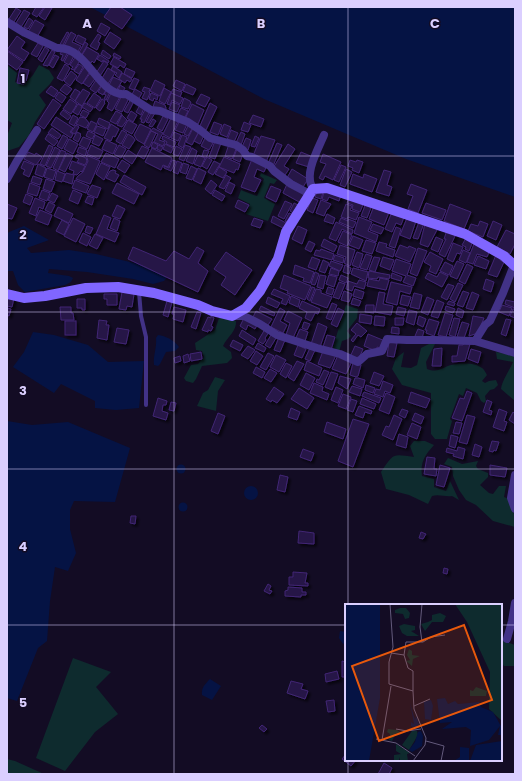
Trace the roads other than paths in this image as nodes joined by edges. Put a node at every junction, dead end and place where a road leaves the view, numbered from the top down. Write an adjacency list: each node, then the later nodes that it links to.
1 (7, 22): 5 (street)
2 (38, 130): 4 (street)
3 (324, 135): 5 (street)
4 (7, 179)
5 (312, 192): 6 (street); 9 (street)
6 (514, 265): 10 (street)
7 (139, 290): 8 (street); 9 (street); 12 (lane)
8 (7, 294)
9 (232, 316): 10 (street)
10 (475, 341): 11 (street)
11 (515, 353)
12 (146, 405)
13 (514, 480): 14 (street)
14 (515, 509)
15 (515, 604): 16 (street)
16 (507, 639)

